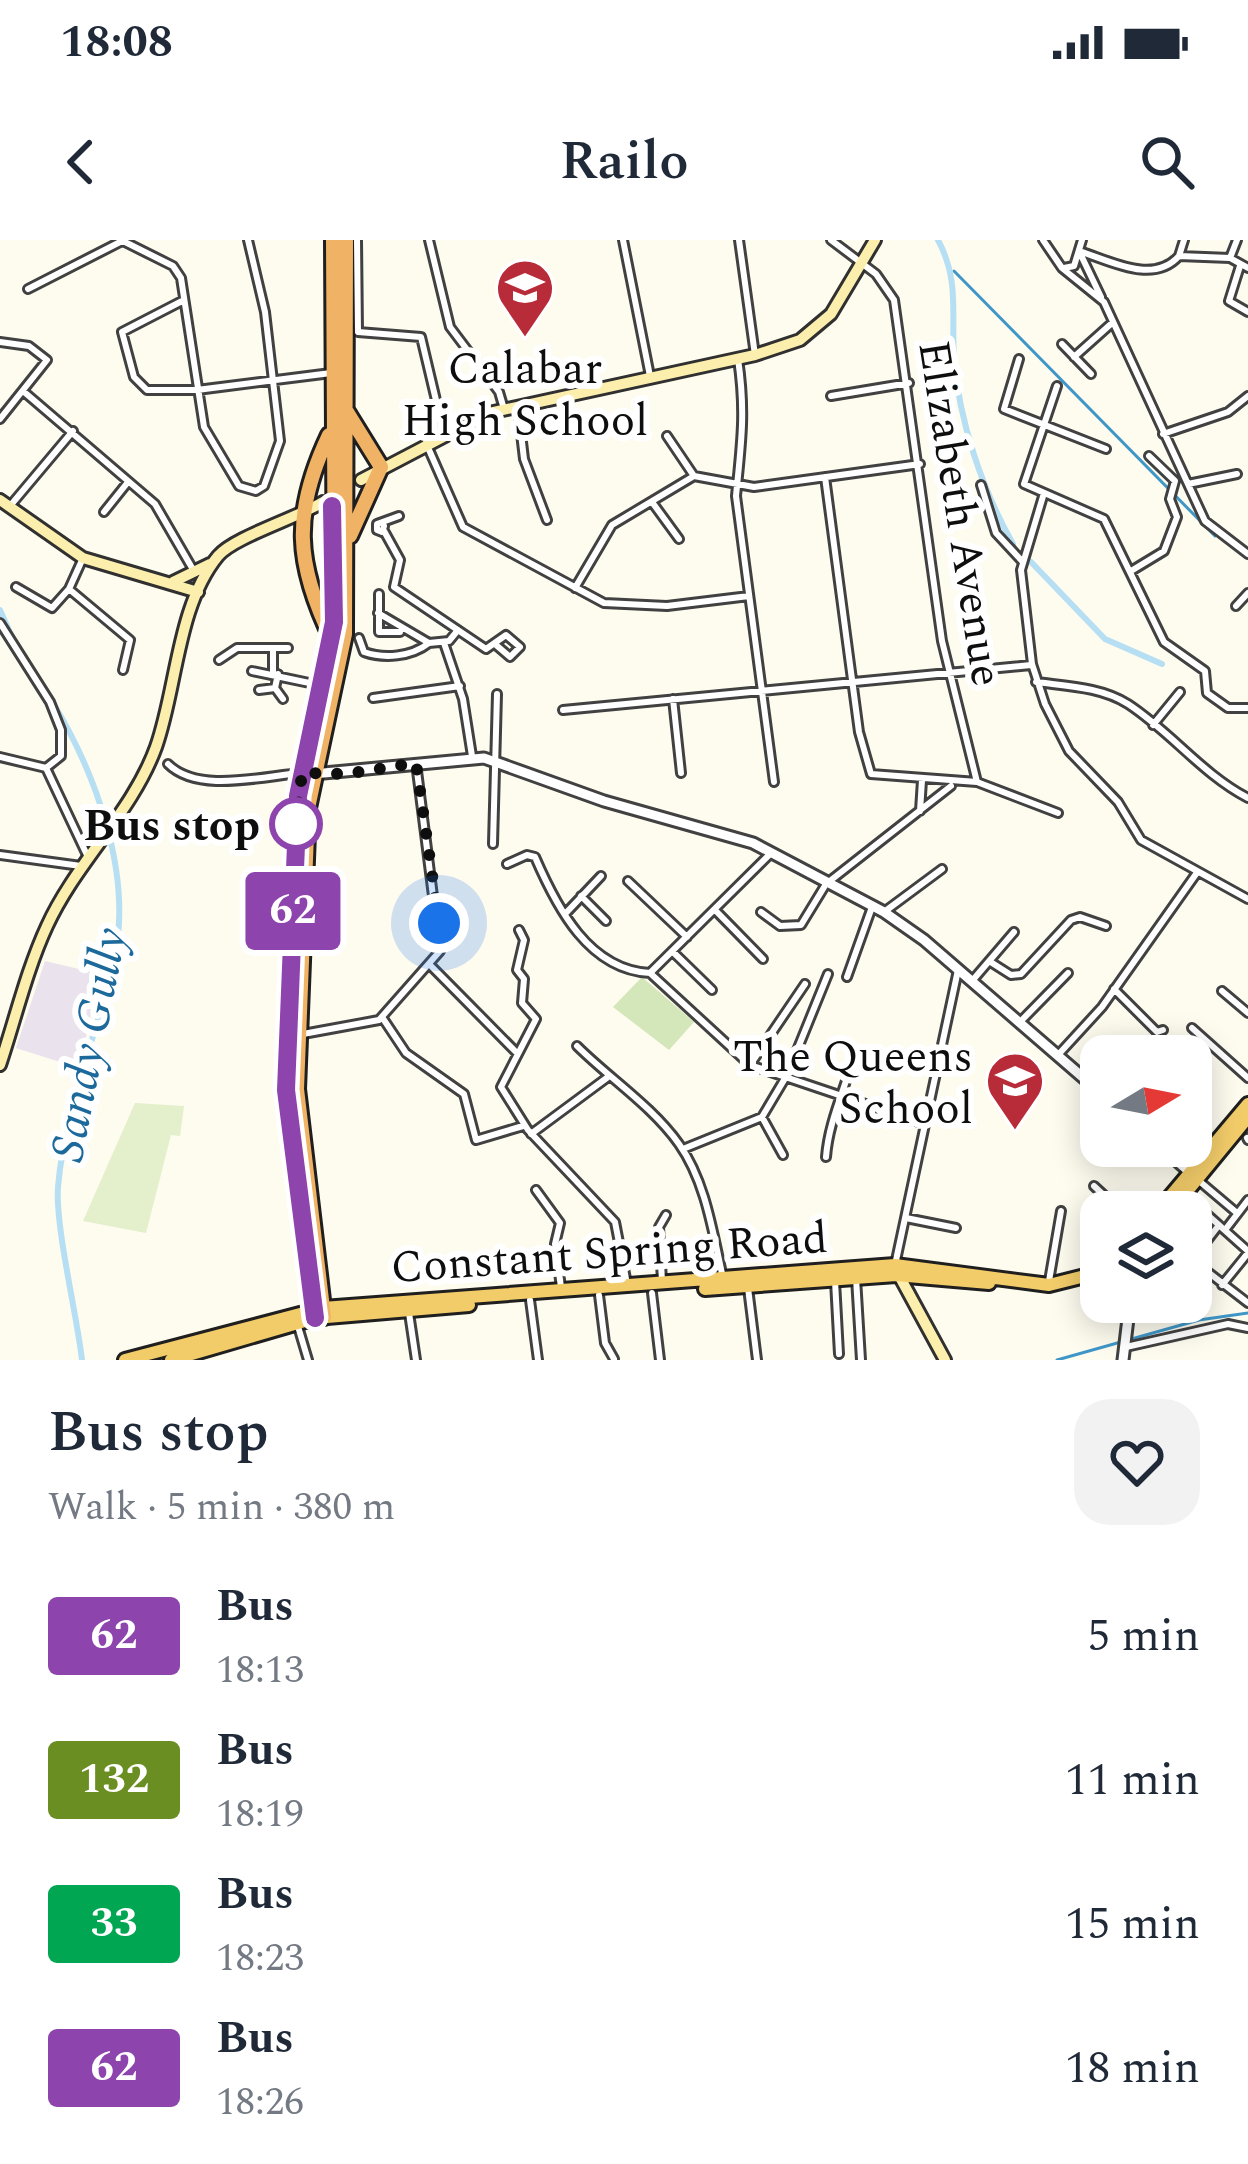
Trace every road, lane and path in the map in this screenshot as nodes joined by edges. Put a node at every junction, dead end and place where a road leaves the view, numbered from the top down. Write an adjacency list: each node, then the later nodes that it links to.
1 (122, 240): 21 (street); 22 (street)
2 (248, 240): 34 (street)
3 (333, 240): 32 (highway)
4 (346, 240): 32 (highway)
5 (357, 240): 48 (street)
6 (429, 240): 42 (street)
7 (622, 240): 35 (street)
8 (739, 240): 28 (street)
9 (831, 240): 18 (street, Elizabeth Avenue)
10 (874, 240): 18 (main road)
11 (1043, 240): 20 (street)
12 (1082, 240): 15 (street)
13 (1184, 240): 16 (street)
14 (1237, 240): 17 (street)
15 (1079, 251): 16 (street); 20 (street); 23 (street)
16 (1179, 256): 17 (street)
17 (1230, 258): 19 (street)
18 (862, 265): 28 (main road); 36 (street, Elizabeth Avenue)
19 (1244, 267): 24 (street)
20 (1062, 268): 23 (street)
21 (28, 290)
22 (184, 300): 38 (street); 38 (street)
23 (1104, 302): 25 (street)
24 (1248, 311)
25 (1113, 322): 29 (street); 49 (street)
26 (0, 342): 39 (street)
27 (1063, 344): 29 (street)
28 (755, 355): 30 (main road)
29 (1074, 357): 33 (street)
30 (738, 359): 35 (main road); 65 (street)
31 (1019, 359): 45 (street)
32 (339, 373): 34 (street); 43 (highway); 47 (highway)
33 (1091, 374)
34 (274, 380): 38 (street); 38 (street)
35 (650, 380): 42 (main road)
36 (909, 383): 40 (street); 54 (street, Elizabeth Avenue)
37 (1057, 386): 45 (street)
38 (196, 390)
39 (23, 391): 44 (street); 46 (street)
40 (831, 396)
41 (1248, 396): 49 (street)
42 (511, 407): 48 (main road); 73 (street)
43 (346, 410): 55 (highway); 69 (highway)
44 (0, 419)
45 (1042, 424): 52 (street); 66 (street)
46 (73, 431): 62 (street); 68 (street)
47 (331, 431): 69 (highway); 71 (highway)
48 (444, 434): 51 (main road)
49 (1163, 434): 57 (street)
50 (667, 436): 58 (street)
51 (426, 443): 55 (main road); 83 (street)
52 (1106, 449)
53 (1149, 456): 60 (street)
54 (920, 464): 59 (street); 104 (street, Elizabeth Avenue)
55 (381, 466): 61 (main road); 77 (highway)
56 (1237, 474): 64 (street)
57 (1183, 475): 60 (street); 64 (street)
58 (694, 476): 65 (street); 67 (street)
59 (825, 477): 65 (street); 107 (street)
60 (1172, 477): 79 (street)
61 (361, 480)
62 (128, 482): 70 (street); 80 (street)
63 (981, 484): 78 (street)
64 (1187, 484): 75 (street)
65 (737, 485): 88 (street)
66 (1045, 493): 78 (street); 79 (street)
67 (652, 502): 74 (street); 83 (street)
68 (5, 503): 76 (main road)
69 (333, 503): 71 (main road); 77 (highway); 95 (highway)
70 (104, 512)
71 (304, 514): 80 (main road); 95 (highway)
72 (400, 516): 92 (street)
73 (547, 520)
74 (679, 539)
75 (1248, 554)
76 (83, 558): 81 (main road); 84 (street)
77 (346, 558): 129 (highway)
78 (1022, 561): 102 (street)
79 (1131, 571): 119 (street)
80 (201, 576): 81 (main road); 85 (main road)
81 (170, 584): 85 (main road)
82 (16, 587): 84 (street)
83 (575, 588): 88 (street)
84 (69, 590): 103 (street)
85 (194, 590): 140 (main road)
86 (1248, 593): 89 (street)
87 (379, 594): 90 (street)
88 (749, 596): 113 (street)
89 (1236, 606)
90 (378, 613): 93 (street); 93 (street)
91 (0, 623): 127 (street)
92 (458, 630): 96 (street); 98 (street)
93 (404, 632): 97 (street)
94 (358, 638): 97 (street)
95 (333, 641): 109 (highway)
96 (444, 643): 97 (street); 110 (street)
97 (428, 644)
98 (496, 645)
99 (288, 648): 100 (street)
100 (273, 649): 101 (street); 106 (street)
101 (219, 660)
102 (1032, 664): 104 (street); 108 (street)
103 (123, 670)
104 (947, 670): 107 (street); 132 (street, Elizabeth Avenue)
105 (252, 671): 106 (street)
106 (276, 674): 109 (street); 111 (street)
107 (852, 680): 113 (street); 130 (street)
108 (1036, 682): 121 (street); 143 (street)
109 (322, 686): 129 (highway)
110 (460, 686): 116 (street); 122 (street)
111 (275, 688): 112 (street); 117 (street)
112 (259, 689)
113 (761, 689): 118 (street); 131 (street)
114 (1180, 692): 121 (street)
115 (497, 694): 124 (street)
116 (373, 698)
117 (283, 699)
118 (674, 699): 120 (street); 128 (street)
119 (1248, 708)
120 (562, 710)
121 (1154, 725): 134 (street)
122 (472, 756): 124 (street); 125 (street)
123 (0, 757): 127 (street)
124 (497, 761): 137 (street); 138 (street)
125 (416, 763): 129 (street); 162 (street)
126 (168, 764): 129 (street)
127 (46, 768): 140 (street)
128 (681, 772)
129 (308, 774): 178 (highway)
130 (922, 780): 133 (street); 135 (street)
131 (774, 782)
132 (977, 782): 133 (street); 136 (street)
133 (954, 784): 135 (street)
134 (1248, 798)
135 (920, 811): 146 (street)
136 (1058, 813)
137 (494, 844)
138 (770, 854): 146 (street); 150 (street)
139 (0, 855): 140 (street)
140 (84, 861): 183 (main road)
141 (507, 864): 153 (street)
142 (942, 869): 152 (street)
143 (1196, 874): 148 (street); 170 (street)
144 (602, 876): 147 (street)
145 (628, 880): 158 (street)
146 (826, 884): 149 (street); 151 (street)
147 (581, 896): 153 (street); 154 (street)
148 (1248, 899)
149 (872, 907): 152 (street); 167 (street)
150 (715, 910): 158 (street); 160 (street)
151 (761, 912)
152 (884, 912): 163 (street)
153 (566, 914): 164 (street)
154 (606, 921)
155 (1106, 926): 161 (street)
156 (519, 930): 181 (street)
157 (1014, 932): 161 (street)
158 (687, 937): 159 (street)
159 (672, 951): 164 (street); 171 (street)
160 (764, 958)
161 (989, 961): 168 (street)
162 (430, 965): 174 (street); 181 (street)
163 (958, 970): 168 (street); 193 (street)
164 (650, 973): 184 (street)
165 (1068, 973): 175 (street)
166 (828, 974): 187 (street)
167 (847, 976)
168 (972, 981): 175 (street)
169 (805, 985): 184 (street)
170 (1114, 989): 177 (street); 182 (street)
171 (712, 990)
172 (1222, 991): 173 (street)
173 (1248, 1012)
174 (382, 1017): 178 (street); 194 (street)
175 (1021, 1022): 182 (street)
176 (1192, 1028): 188 (street)
177 (1163, 1030)
178 (293, 1034): 233 (highway)
179 (577, 1046): 186 (street)
180 (855, 1051): 189 (street)
181 (517, 1052): 194 (street)
182 (1058, 1055): 185 (street)
183 (0, 1065)
184 (751, 1065): 187 (street)
185 (1080, 1075)
186 (608, 1077): 195 (street); 196 (street)
187 (780, 1078): 189 (street); 191 (street)
188 (1248, 1078)
189 (843, 1099): 193 (street); 198 (street)
190 (1248, 1104): 200 (main road)
191 (762, 1117): 196 (street); 197 (street)
192 (1248, 1117): 200 (main road)
193 (925, 1124): 210 (street)
194 (524, 1126): 195 (street)
195 (531, 1134): 225 (street)
196 (683, 1149): 219 (street)
197 (783, 1155)
198 (826, 1157)
199 (1184, 1167): 200 (street)
200 (1192, 1174): 204 (main road); 205 (main road); 208 (street)
201 (1094, 1186): 203 (street)
202 (536, 1190): 228 (street)
203 (1099, 1191)
204 (1176, 1191)
205 (1182, 1191)
206 (1248, 1199): 208 (street)
207 (1061, 1210): 223 (street)
208 (1237, 1213): 212 (street)
209 (666, 1215): 227 (street)
210 (905, 1218): 213 (street); 216 (street)
211 (1212, 1219): 212 (street)
212 (1222, 1227): 214 (street); 215 (street)
213 (956, 1228)
214 (1212, 1238)
215 (1248, 1252): 224 (street)
216 (896, 1270): 218 (main road, Constant Spring Road); 219 (main road, Constant Spring Road); 222 (main road, Constant Spring Road); 223 (main road, Constant Spring Road); 249 (main road)
217 (1212, 1276): 224 (street)
218 (856, 1278): 221 (main road, Constant Spring Road); 248 (street)
219 (723, 1280): 227 (main road, Constant Spring Road)
220 (1080, 1280): 223 (main road, Constant Spring Road)
221 (835, 1281): 226 (main road, Constant Spring Road); 238 (street)
222 (1080, 1284)
223 (1048, 1285)
224 (1222, 1285): 231 (street)
225 (627, 1287): 227 (main road, Constant Spring Road); 228 (main road, Constant Spring Road)
226 (748, 1288): 227 (main road, Constant Spring Road); 247 (street)
227 (657, 1289): 229 (main road, Constant Spring Road); 246 (street)
228 (561, 1291): 233 (main road, Constant Spring Road)
229 (599, 1295): 230 (main road, Constant Spring Road); 240 (street)
230 (530, 1300): 232 (main road, Constant Spring Road); 245 (street)
231 (1248, 1304)
232 (408, 1310): 233 (main road, Constant Spring Road); 244 (street)
233 (319, 1313): 234 (main road, Constant Spring Road)
234 (295, 1317): 239 (main road, Constant Spring Road); 241 (main road, Constant Spring Road); 243 (street)
235 (1130, 1323): 237 (street)
236 (1248, 1328): 237 (street)
237 (1126, 1346): 250 (street)
238 (839, 1354)
239 (206, 1355): 242 (main road, Constant Spring Road)
240 (614, 1359)
241 (125, 1360)
242 (171, 1360)
243 (308, 1360)
244 (416, 1360)
245 (538, 1360)
246 (660, 1360)
247 (757, 1360)
248 (861, 1360)
249 (945, 1360)
250 (1123, 1360)

